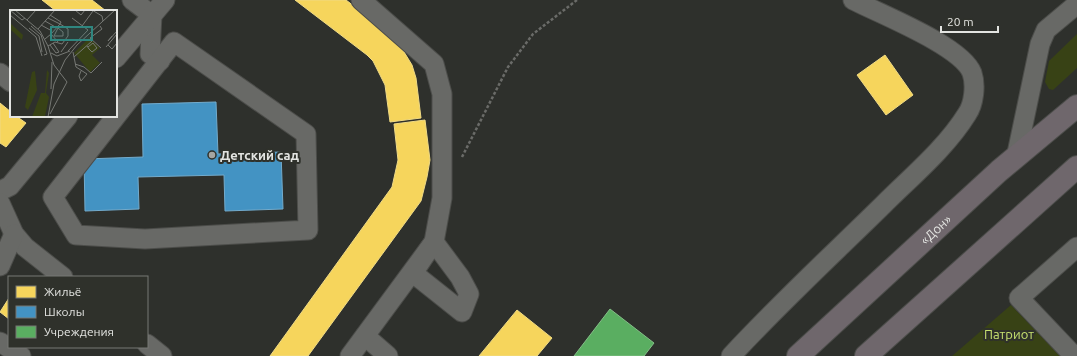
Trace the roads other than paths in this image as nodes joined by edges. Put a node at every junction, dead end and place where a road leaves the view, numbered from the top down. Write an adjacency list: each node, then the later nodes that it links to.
1 (132, 0): 6 (street)
2 (165, 0): 6 (street)
3 (361, 0): 23 (street)
4 (853, 0): 30 (street)
5 (1077, 4): 15 (street)
6 (152, 15): 7 (street); 8 (street)
7 (117, 57)
8 (160, 61): 12 (street); 14 (street)
9 (0, 73): 10 (street)
10 (10, 81)
11 (1077, 106): 15 (highway, «Дон»)
12 (117, 116)
13 (67, 117): 17 (street)
14 (116, 117)
15 (1016, 158): 31 (highway, «Дон»)
16 (1077, 167): 32 (highway)
17 (0, 192)
18 (0, 203): 19 (street)
19 (14, 234): 21 (street); 22 (street)
20 (1077, 247): 33 (street)
21 (0, 266)
22 (62, 276)
23 (365, 336): 28 (street); 29 (street)
24 (148, 345): 27 (street)
25 (9, 348): 26 (street)
26 (21, 356)
27 (162, 356)
28 (350, 356)
29 (388, 356)
30 (731, 356)
31 (798, 356)
32 (866, 356)
33 (1074, 356)

